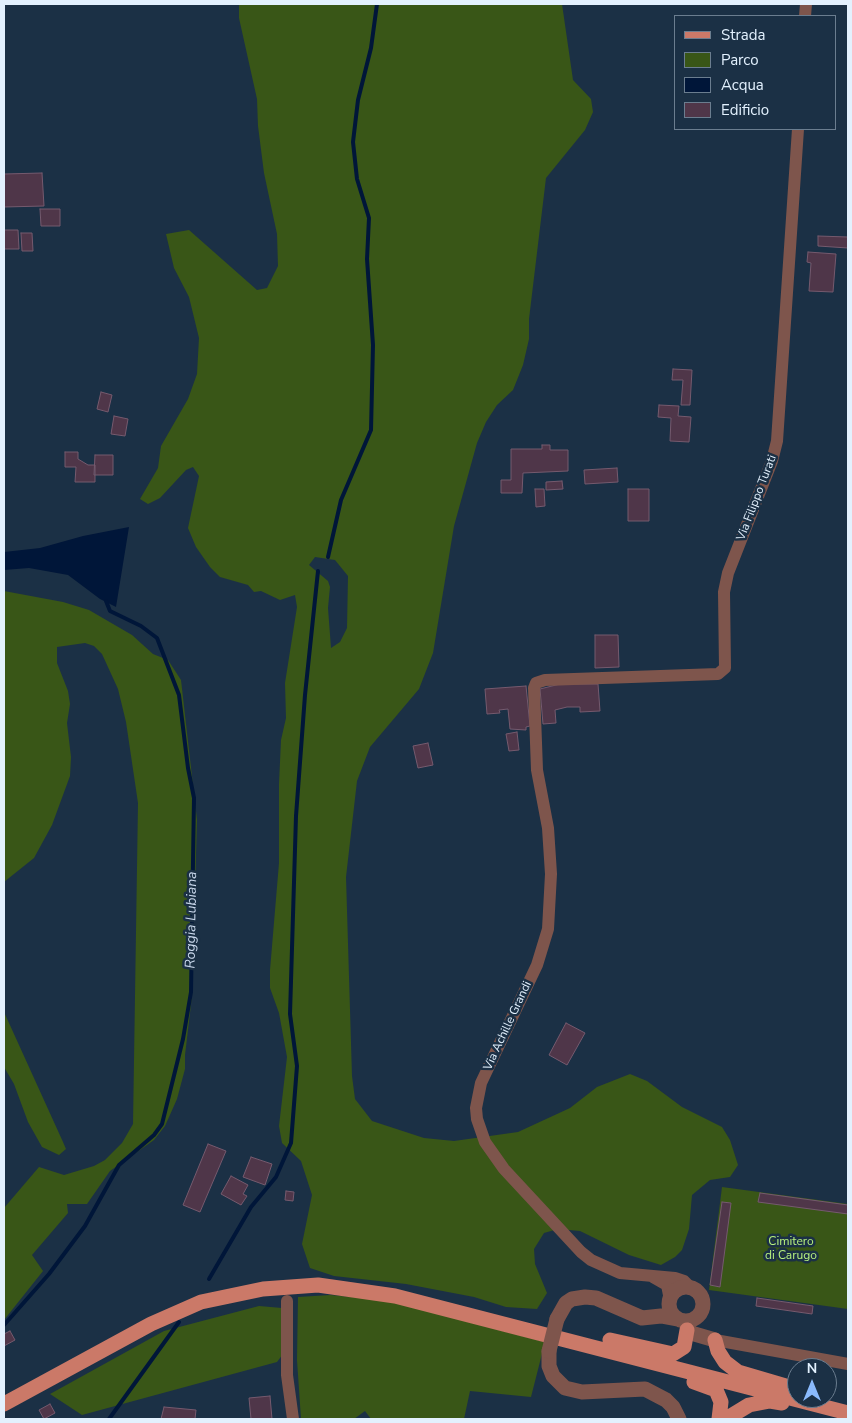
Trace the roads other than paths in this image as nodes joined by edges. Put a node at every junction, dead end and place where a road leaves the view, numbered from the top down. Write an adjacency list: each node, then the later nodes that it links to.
1 (798, 130): 2 (street, Via Filippo Turati)
2 (534, 688): 3 (street, Via Achille Grandi)
3 (653, 1277): 4 (street, Via Achille Grandi); 7 (street)
4 (690, 1287): 6 (street); 7 (street)
5 (287, 1301): 18 (street)
6 (704, 1307): 7 (street); 9 (street)
7 (675, 1315): 8 (main road); 9 (street); 19 (street, bridge)
8 (570, 1340): 10 (main road); 14 (main road)
9 (716, 1340): 11 (street); 12 (main road)
10 (603, 1349): 13 (main road); 20 (main road)
11 (848, 1364)
12 (787, 1386)
13 (787, 1395)
14 (4, 1404)
15 (787, 1404): 21 (main road)
16 (833, 1408): 17 (main road)
17 (848, 1413)
18 (293, 1419)
19 (679, 1419)
20 (719, 1419)
21 (726, 1419)

